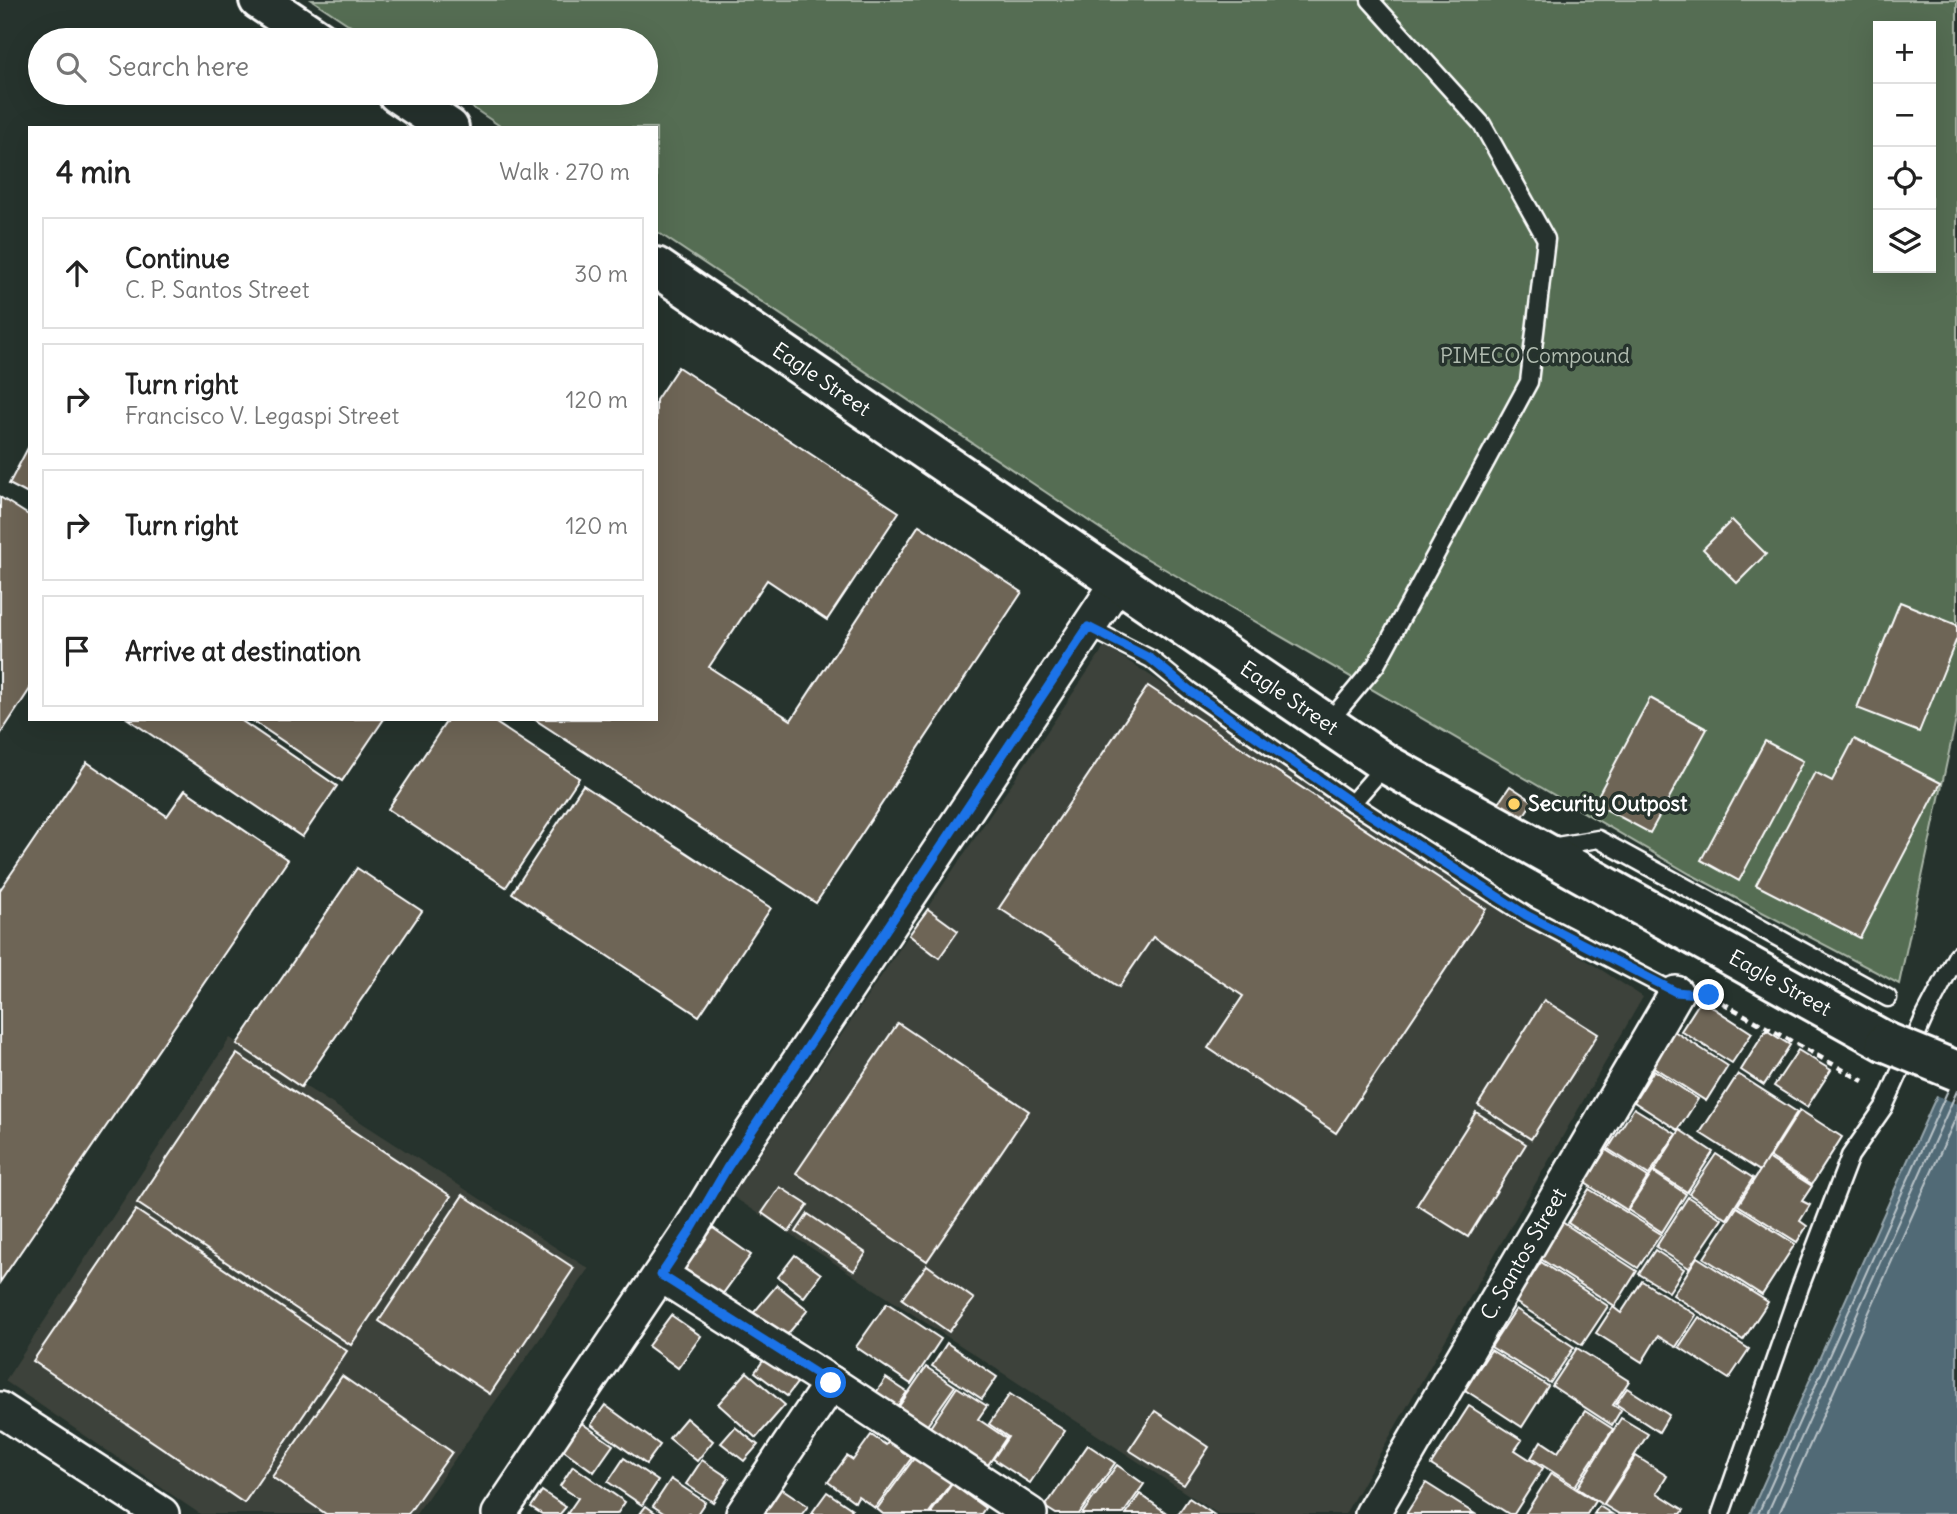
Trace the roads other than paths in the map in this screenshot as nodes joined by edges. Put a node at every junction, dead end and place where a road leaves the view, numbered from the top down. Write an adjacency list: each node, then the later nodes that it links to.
1 (259, 0): 3 (main road)
2 (1370, 0): 9 (lane)
3 (301, 28)
4 (415, 105): 5 (main road)
5 (446, 126)
6 (658, 268): 7 (main road, Eagle Street)
7 (1119, 581): 8 (street); 9 (main road, Eagle Street)
8 (1088, 627): 11 (lane); 17 (street)
9 (1327, 725): 10 (main road, Eagle Street)
10 (1386, 764): 11 (lane); 12 (main road, Eagle Street)
11 (1352, 803): 14 (lane)
12 (1538, 849): 15 (lane); 16 (main road, Eagle Street, bridge)
13 (1957, 955): 25 (lane)
14 (1676, 992): 24 (street, C. Santos Street)
15 (1888, 998)
16 (1957, 1071)
17 (661, 1275): 18 (street); 22 (street)
18 (831, 1383): 20 (street); 23 (street)
19 (0, 1409): 21 (street)
20 (745, 1513)
21 (162, 1514)
22 (499, 1514)
23 (1030, 1514)
24 (1372, 1514)
25 (1721, 1514)

